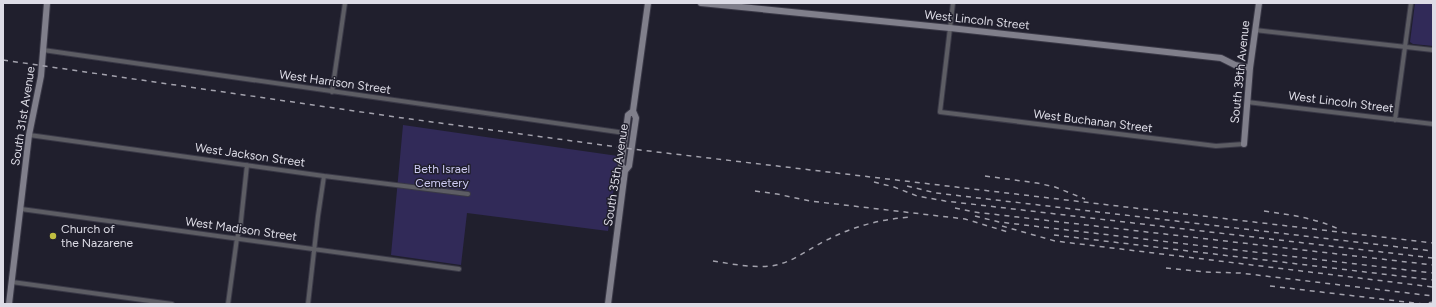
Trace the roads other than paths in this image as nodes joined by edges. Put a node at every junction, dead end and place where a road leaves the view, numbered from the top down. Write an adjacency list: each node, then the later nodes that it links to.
1 (47, 3): 11 (street, South 31st Avenue)
2 (345, 3): 14 (street)
3 (648, 3): 16 (street, South 35th Avenue)
4 (700, 3): 8 (street, West Lincoln Street)
5 (953, 3): 8 (street)
6 (1258, 3): 9 (street, South 39th Avenue)
7 (1412, 3): 10 (street)
8 (950, 28): 13 (street, West Lincoln Street); 21 (street, West Buchanan Street)
9 (1255, 30): 10 (street); 13 (street, South 39th Avenue)
10 (1406, 46): 12 (street); 17 (street)
11 (42, 50): 14 (street, West Harrison Street); 20 (street, South 31st Avenue)
12 (1433, 50)
13 (1250, 68): 15 (street, South 39th Avenue)
14 (332, 92): 19 (street, West Harrison Street)
15 (1246, 102): 17 (street, West Lincoln Street); 21 (street, South 39th Avenue)
16 (633, 111): 19 (street); 23 (street, South 35th Avenue)
17 (1395, 120): 18 (street, West Lincoln Street)
18 (1433, 124)
19 (625, 133): 23 (street)
20 (29, 135): 22 (street, West Jackson Street); 26 (street, South 31st Avenue)
21 (1244, 144)
22 (247, 165): 24 (street, West Jackson Street); 27 (street)
23 (625, 171): 35 (street, South 35th Avenue)
24 (324, 176): 25 (street, West Jackson Street); 28 (street)
25 (468, 194)
26 (21, 209): 27 (street, West Madison Street); 30 (street, South 31st Avenue)
27 (237, 238): 28 (street, West Madison Street); 33 (street)
28 (314, 249): 29 (street, West Madison Street); 34 (street)
29 (459, 269)
30 (12, 282): 31 (street, South 31st Avenue); 32 (street)
31 (9, 304)
32 (172, 304)
33 (228, 304)
34 (308, 304)
35 (608, 304)

